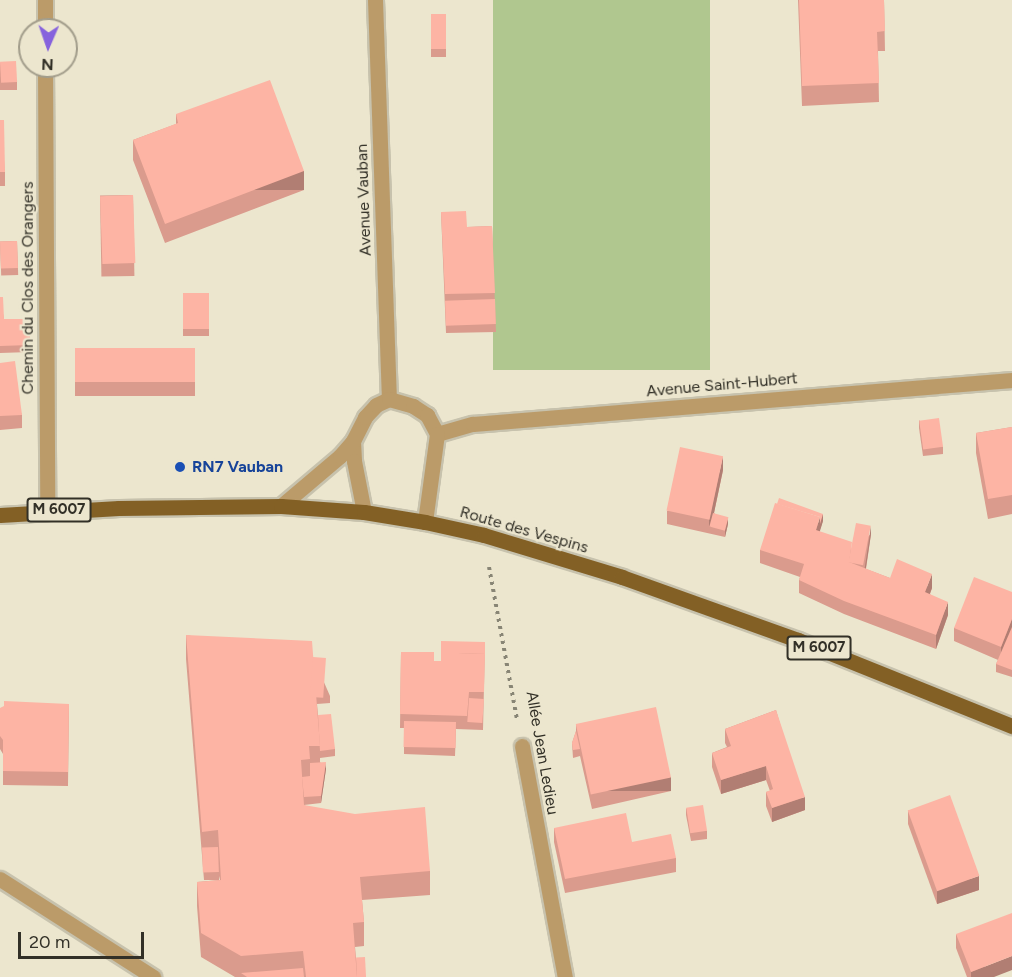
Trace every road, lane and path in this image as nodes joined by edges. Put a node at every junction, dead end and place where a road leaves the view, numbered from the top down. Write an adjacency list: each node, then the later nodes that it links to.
1 (45, 0): 3 (street)
2 (375, 0): 6 (street, Avenue Vauban)
3 (45, 18)
4 (45, 78): 10 (street, Chemin du Clos des Orangers)
5 (1012, 380): 7 (street, Avenue Saint-Hubert)
6 (389, 399): 7 (street); 8 (street)
7 (437, 434): 13 (street)
8 (353, 441): 9 (street); 11 (street)
9 (281, 506): 10 (main road, Route des Vespins / M 6007); 11 (main road, Route des Vespins / M 6007)
10 (47, 510): 12 (main road, Route des Vespins / M 6007)
11 (364, 512): 13 (main road, Route des Vespins / M 6007)
12 (0, 514)
13 (425, 522): 14 (main road, Route des Vespins / M 6007)
14 (484, 535): 15 (main road, Route des Vespins / M 6007); 16 (path, Allée Jean Ledieu)
15 (1012, 726)
16 (522, 746): 19 (street, Allée Jean Ledieu)
17 (0, 879): 18 (street)
18 (153, 977)
19 (565, 977)

